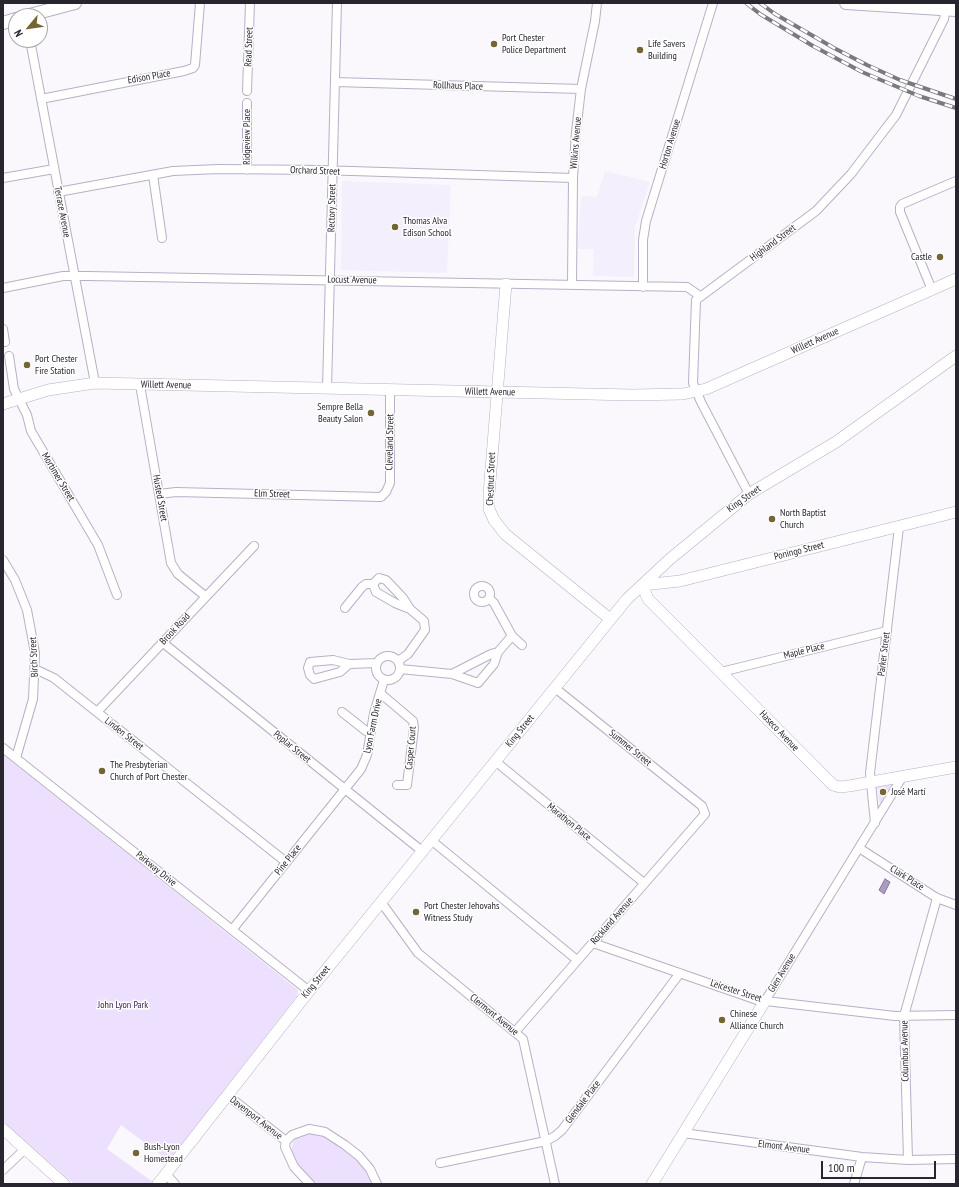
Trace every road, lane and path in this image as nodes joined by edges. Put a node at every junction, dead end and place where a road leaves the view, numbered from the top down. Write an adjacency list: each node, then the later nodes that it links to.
1 (75, 3): 9 (main road)
2 (200, 3): 14 (street, Edison Place)
3 (250, 3): 13 (street, Read Street)
4 (337, 3): 11 (street, Rectory Street)
5 (597, 3): 12 (street, Wilkins Avenue)
6 (714, 3): 30 (street, Horton Avenue)
7 (846, 3): 8 (main road)
8 (950, 7): 33 (street, Highland Street)
9 (48, 10)
10 (31, 48): 14 (street, Terrace Avenue)
11 (335, 82): 12 (street, Rollhaus Place); 18 (street, Rectory Street)
12 (581, 89): 21 (street, Wilkins Avenue)
13 (247, 91)
14 (41, 99): 16 (street, Terrace Avenue)
15 (247, 104): 17 (street, Ridgeview Place)
16 (54, 169): 20 (street); 23 (street, Terrace Avenue)
17 (247, 170): 18 (street, Orchard Street); 19 (street, Orchard Street)
18 (332, 171): 21 (street, Orchard Street); 27 (street, Rectory Street)
19 (153, 175): 23 (street, Orchard Street); 24 (street)
20 (3, 178)
21 (573, 178): 29 (street, Wilkins Avenue)
22 (956, 181): 32 (street)
23 (58, 192): 25 (street, Terrace Avenue)
24 (162, 238)
25 (74, 276): 27 (street, Locust Avenue); 31 (street, Locust Avenue); 38 (street, Terrace Avenue)
26 (956, 279): 32 (street, Willett Avenue)
27 (331, 280): 28 (street, Locust Avenue); 40 (street, Rectory Street)
28 (506, 284): 29 (street, Locust Avenue); 42 (street, Chestnut Street)
29 (572, 284): 30 (street, Locust Avenue)
30 (643, 287): 33 (street, Locust Avenue)
31 (3, 288)
32 (932, 290): 43 (street, Willett Avenue)
33 (700, 296): 43 (street)
34 (3, 329): 35 (street)
35 (5, 342)
36 (9, 356): 44 (street, Mortimer Street)
37 (956, 356): 48 (street, King Street)
38 (95, 383): 39 (street, Willett Avenue); 44 (street, Willett Avenue)
39 (140, 385): 40 (street, Willett Avenue); 46 (street, Husted Street)
40 (327, 388): 41 (street, Willett Avenue)
41 (390, 390): 42 (street, Willett Avenue); 47 (street, Cleveland Street)
42 (497, 392): 43 (street, Willett Avenue); 60 (street, Chestnut Street)
43 (697, 392): 48 (street)
44 (19, 398): 45 (street, Willett Avenue); 55 (street, Mortimer Street)
45 (3, 404)
46 (159, 494): 47 (street, Elm Street); 56 (street, Husted Street)
47 (385, 494)
48 (749, 494): 54 (street, King Street)
49 (956, 512): 50 (street, Poningo Street)
50 (899, 527): 54 (street, Poningo Street); 61 (street, Parker Street)
51 (254, 546): 56 (street, Brook Road)
52 (3, 560): 69 (street, Birch Street)
53 (373, 584): 58 (street); 59 (street); 59 (street)
54 (642, 585): 60 (street, King Street); 70 (street, Haseco Avenue)
55 (116, 594)
56 (205, 596): 63 (street, Brook Road)
57 (489, 598): 62 (street)
58 (345, 608)
59 (410, 609): 68 (street)
60 (610, 619): 73 (street, King Street)
61 (887, 631): 70 (street, Maple Place); 83 (street, Parker Street)
62 (512, 636): 64 (street); 65 (street)
63 (162, 642): 75 (street, Brook Road); 85 (street, Poplar Street)
64 (522, 645)
65 (498, 652): 71 (street); 71 (street)
66 (377, 663): 67 (street); 68 (street); 72 (street)
67 (349, 664)
68 (399, 665): 71 (street); 72 (street)
69 (35, 669): 75 (street, Linden Street); 79 (street, Birch Street)
70 (721, 672): 83 (street, Haseco Avenue)
71 (452, 674)
72 (384, 680): 74 (street, Lyon Farm Drive)
73 (555, 688): 80 (street, King Street); 86 (street, Summer Street)
74 (380, 693): 77 (street, Lyon Farm Drive); 84 (street, Casper Court)
75 (97, 712): 91 (street, Linden Street)
76 (342, 712): 77 (street)
77 (370, 732): 85 (street, Lyon Farm Drive)
78 (3, 748): 79 (street, Parkway Drive)
79 (16, 758): 96 (street, Parkway Drive)
80 (495, 761): 88 (street, King Street); 92 (street, Marathon Place)
81 (956, 767): 82 (street, Haseco Avenue)
82 (903, 776): 83 (street, Haseco Avenue); 87 (street, Glen Avenue)
83 (871, 782): 87 (street)
84 (397, 785)
85 (343, 789): 90 (street, Poplar Street); 91 (street, Pine Place)
86 (705, 810): 92 (street, Rockland Avenue)
87 (876, 823): 89 (street, Glen Avenue)
88 (431, 840): 90 (street, King Street); 98 (street)
89 (859, 848): 93 (street, Clark Place); 101 (street, Glen Avenue)
90 (422, 851): 94 (street, King Street)
91 (286, 862): 96 (street, Pine Place)
92 (644, 883): 97 (street, Rockland Avenue)
93 (937, 898): 95 (street, Clark Place); 103 (street, Columbus Avenue)
94 (380, 902): 100 (street, King Street); 104 (street, Clermont Avenue)
95 (956, 905)
96 (232, 930): 100 (street, Parkway Drive)
97 (593, 943): 98 (street, Rockland Avenue); 99 (street, Leicester Street)
98 (577, 960): 104 (street, Rockland Avenue)
99 (680, 973): 101 (street, Leicester Street); 109 (street, Glendale Place)
100 (309, 991): 105 (street, King Street)
101 (765, 1001): 103 (street, Leicester Street); 107 (street, Glen Avenue)
102 (956, 1015): 103 (street, Leicester Street)
103 (904, 1016): 113 (street, Columbus Avenue)
104 (515, 1032): 109 (street, Clermont Avenue)
105 (227, 1095): 108 (street, Davenport Avenue); 116 (street, King Street)
106 (3, 1129): 110 (street)
107 (684, 1133): 111 (street, Elmont Avenue); 123 (street, Glen Avenue)
108 (286, 1141): 120 (street, Davenport Avenue); 121 (street, Davenport Avenue)
109 (546, 1141): 114 (street, Glendale Place); 122 (street, Clermont Avenue)
110 (25, 1149): 115 (street); 117 (street)
111 (862, 1157): 113 (street, Elmont Avenue); 124 (street)
112 (956, 1159): 113 (street, Elmont Avenue)
113 (908, 1160)
114 (440, 1163)
115 (3, 1170)
116 (166, 1174): 118 (street, King Street); 119 (street)
117 (64, 1184)
118 (158, 1184)
119 (175, 1184)
120 (310, 1184)
121 (377, 1184)
122 (555, 1184)
123 (652, 1184)
124 (854, 1184)

